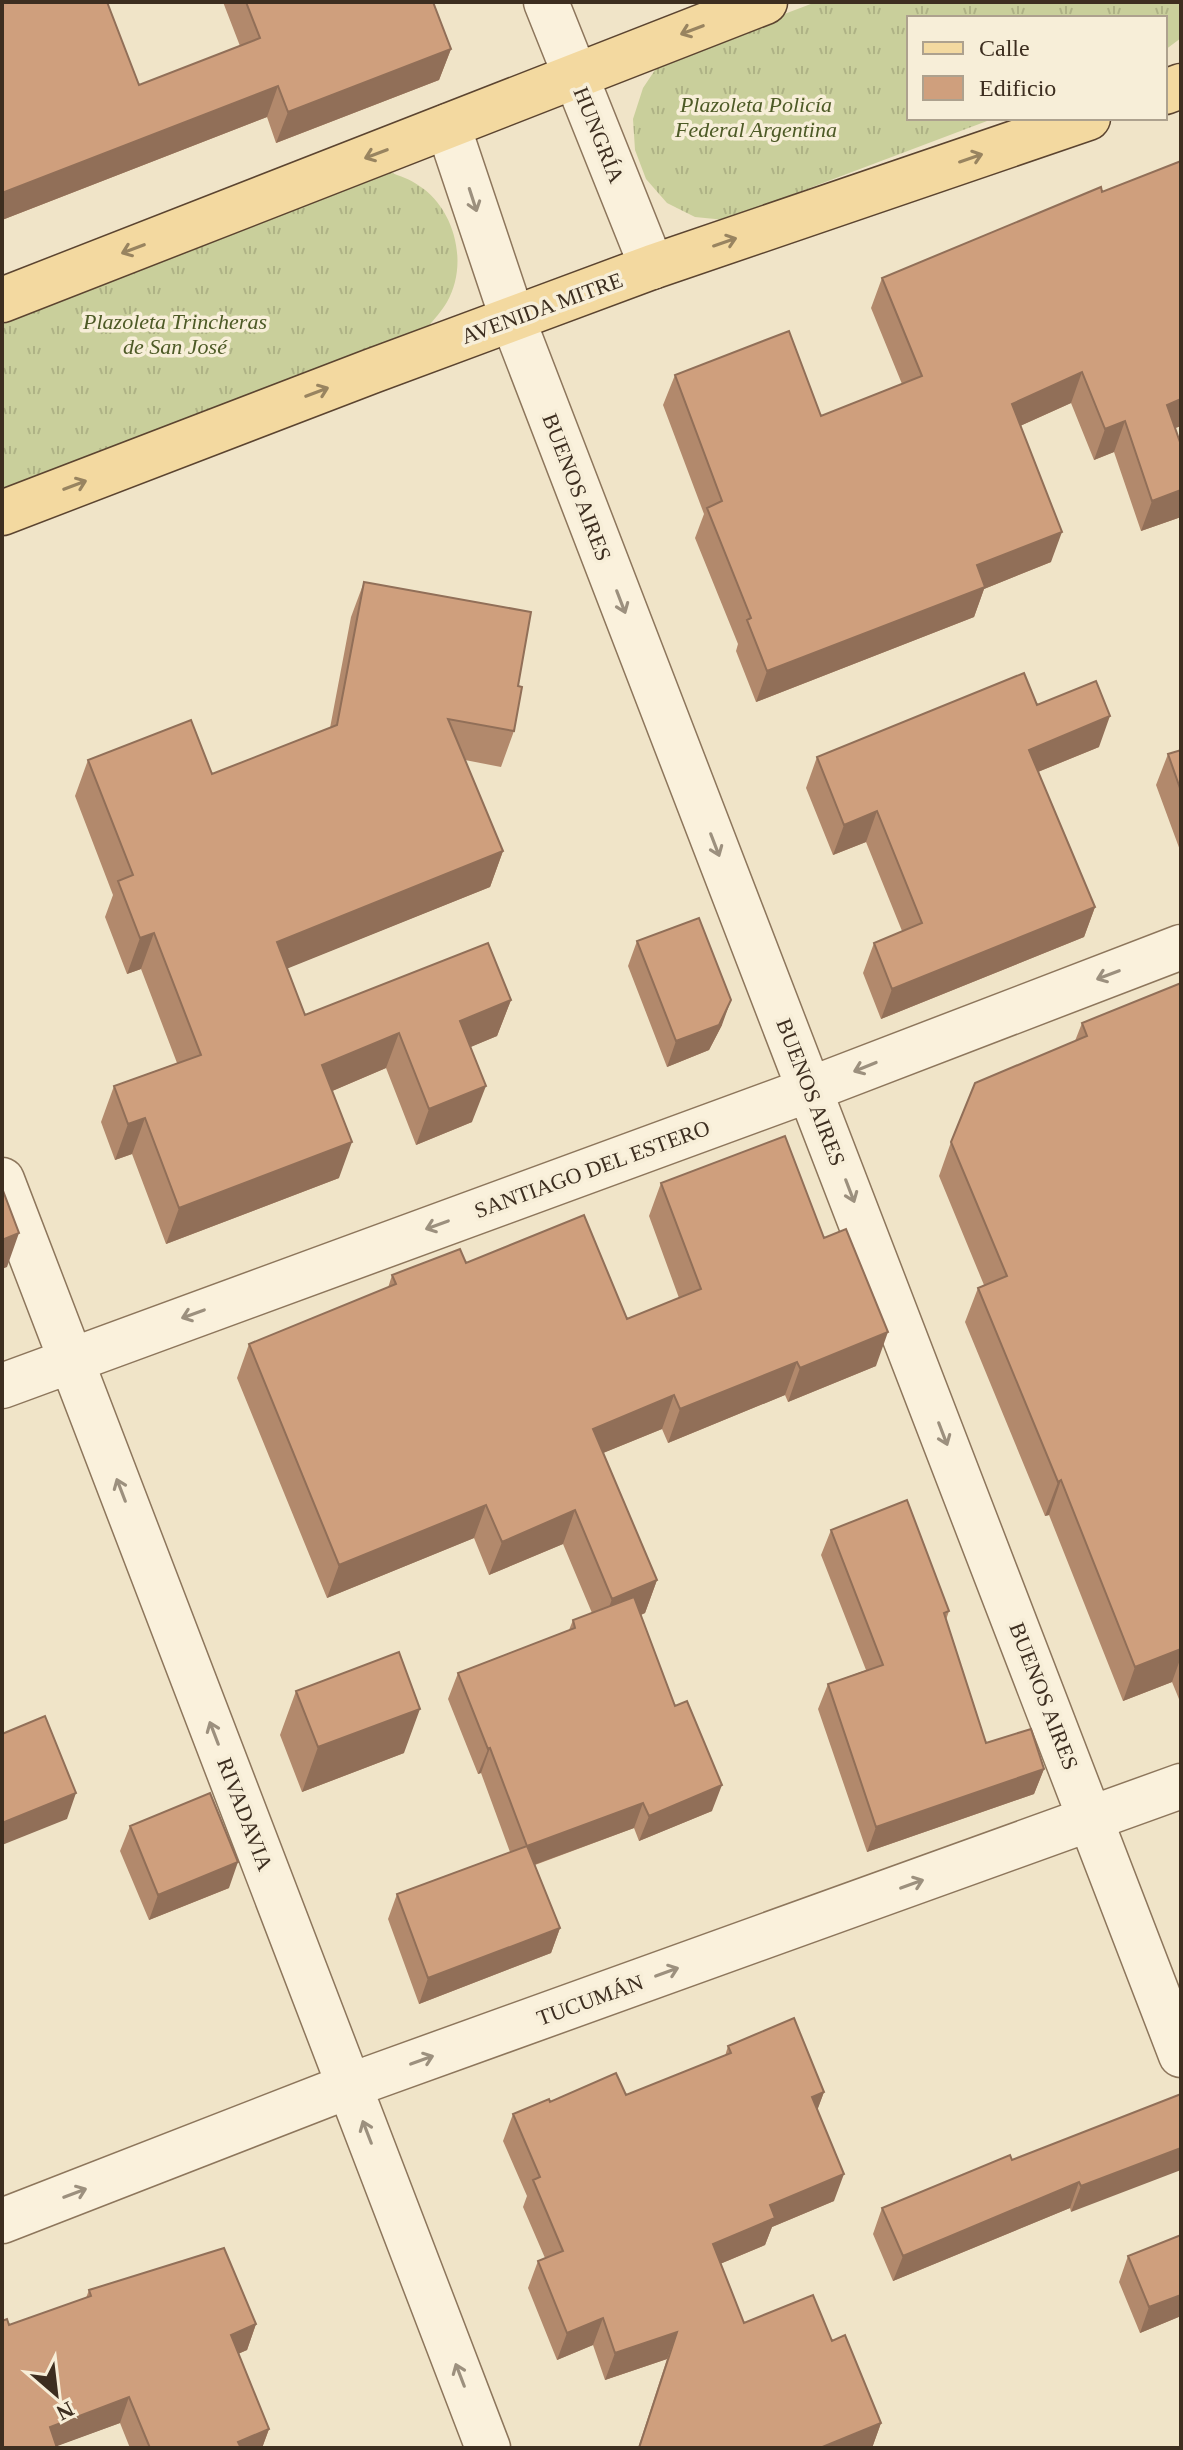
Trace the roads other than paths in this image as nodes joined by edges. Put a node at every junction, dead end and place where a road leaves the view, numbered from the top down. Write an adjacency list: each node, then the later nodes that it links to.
1 (546, 2): 3 (street, HUNGRÍA)
2 (765, 2): 3 (main road, one-way to 3)
3 (575, 76): 5 (main road); 6 (street, HUNGRÍA)
4 (1082, 120): 6 (main road, AVENIDA MITRE, one-way to 4)
5 (448, 126): 7 (main road, one-way to 7); 8 (street, BUENOS AIRES, one-way to 8)
6 (652, 267): 8 (main road, AVENIDA MITRE)
7 (2, 300)
8 (513, 320): 9 (main road, AVENIDA MITRE, one-way to 8); 11 (street, BUENOS AIRES, one-way to 11)
9 (2, 513)
10 (1181, 947): 11 (street, SANTIAGO DEL ESTERO, one-way to 11)
11 (811, 1089): 13 (street, SANTIAGO DEL ESTERO, one-way to 13); 16 (street, BUENOS AIRES, one-way to 16)
12 (2, 1180): 13 (street, RIVADAVIA)
13 (71, 1359): 14 (street, SANTIAGO DEL ESTERO); 18 (street, RIVADAVIA, one-way to 13)
14 (2, 1386)
15 (1181, 1786): 16 (street, TUCUMÁN)
16 (1091, 1820): 17 (street, BUENOS AIRES); 18 (street, TUCUMÁN, one-way to 16)
17 (1181, 2055)
18 (349, 2086): 19 (street, TUCUMÁN, one-way to 18); 20 (street, RIVADAVIA, one-way to 18)
19 (2, 2221)
20 (488, 2448)

